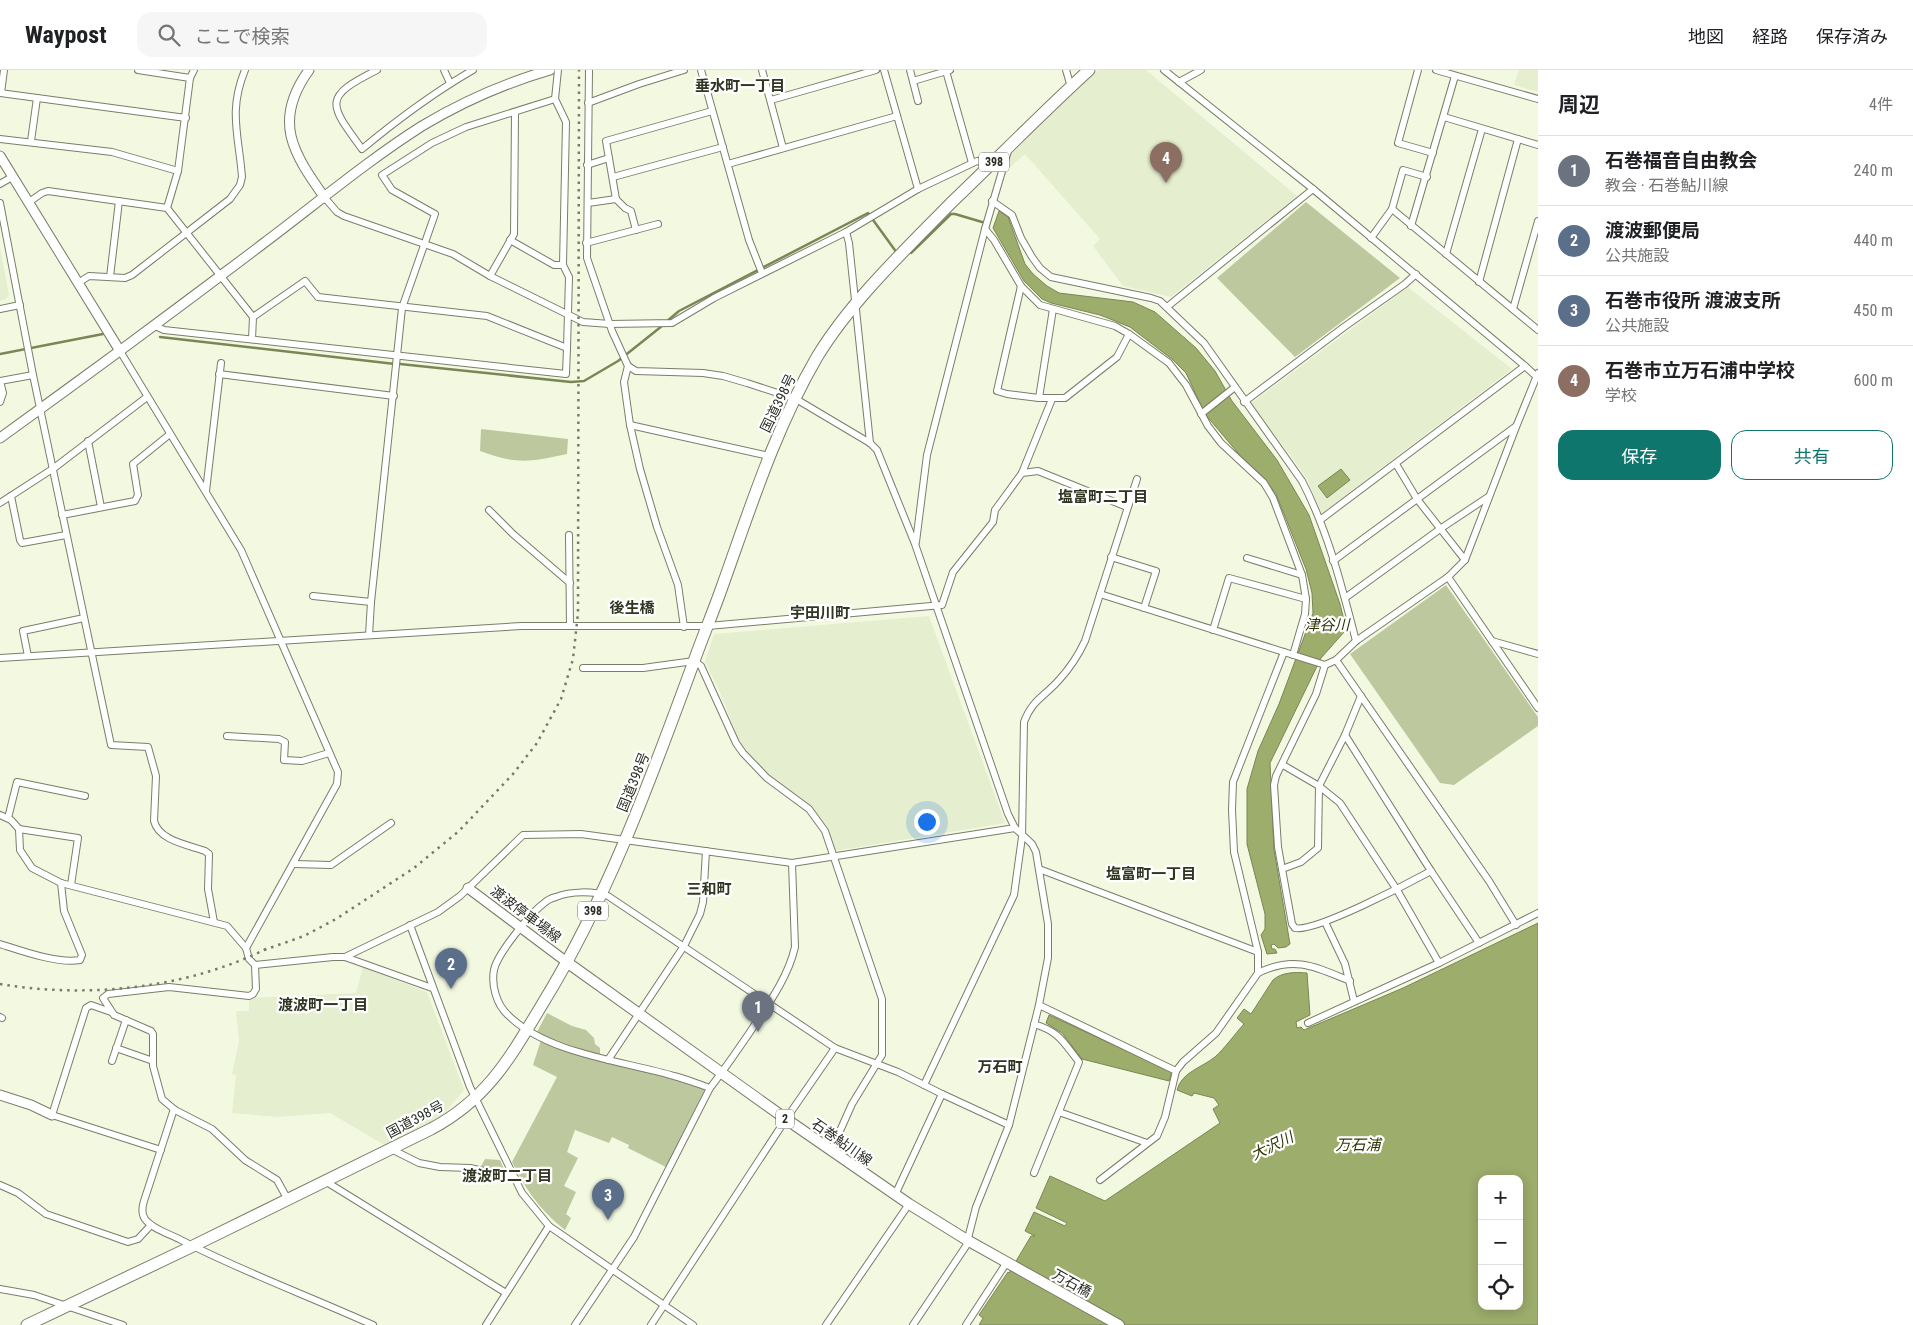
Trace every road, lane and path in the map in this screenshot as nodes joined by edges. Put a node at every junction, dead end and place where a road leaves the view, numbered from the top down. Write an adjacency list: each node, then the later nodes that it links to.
1 (4, 70): 32 (street)
2 (138, 70): 23 (street)
3 (194, 70): 27 (street)
4 (245, 70): 81 (street)
5 (308, 70): 66 (street)
6 (377, 70): 30 (street)
7 (444, 70): 30 (street)
8 (473, 70): 30 (street)
9 (558, 70): 35 (street)
10 (589, 70): 38 (street)
11 (684, 70): 38 (street)
12 (701, 70): 39 (street)
13 (762, 70): 36 (street)
14 (876, 70): 36 (street)
15 (884, 70): 41 (street)
16 (910, 70): 28 (street)
17 (1066, 70): 31 (street)
18 (1089, 70): 31 (highway, 国道398号 / 398)
19 (1164, 70): 29 (street)
20 (1201, 70): 29 (street)
21 (1418, 70): 52 (street)
22 (1436, 70): 26 (street)
23 (156, 71): 27 (street)
24 (546, 71): 66 (street)
25 (948, 71): 28 (street); 55 (street)
26 (1455, 76): 34 (street); 42 (street)
27 (190, 78): 43 (street)
28 (913, 81): 37 (street)
29 (1179, 82): 65 (street)
30 (450, 83)
31 (1071, 86): 51 (highway, 国道398号 / 398)
32 (0, 93): 33 (street)
33 (37, 98): 43 (street); 47 (street)
34 (1538, 99)
35 (555, 100): 40 (street); 87 (street)
36 (771, 100): 50 (street)
37 (918, 101)
38 (588, 103): 58 (street)
39 (712, 111): 49 (street); 54 (street)
40 (515, 112): 83 (street); 85 (street)
41 (897, 116): 50 (street); 64 (street)
42 (1444, 117): 44 (street); 52 (street)
43 (186, 118): 59 (street)
44 (1482, 128): 46 (street); 86 (street)
45 (0, 139): 47 (street)
46 (1518, 139): 48 (street); 94 (street)
47 (31, 142): 59 (street)
48 (1538, 145)
49 (723, 147): 56 (street); 61 (street)
50 (783, 148): 56 (street)
51 (1009, 148): 57 (highway, 国道398号 / 398); 69 (street)
52 (1433, 153): 62 (street)
53 (0, 156): 60 (street)
54 (609, 158): 58 (street); 61 (street)
55 (972, 163): 57 (street); 64 (street)
56 (728, 164): 88 (street)
57 (991, 164): 97 (highway, 国道398号 / 398)
58 (588, 165): 72 (street)
59 (178, 171): 73 (street)
60 (12, 177): 63 (street); 70 (street)
61 (613, 177): 67 (street)
62 (1426, 177): 74 (street); 77 (street)
63 (0, 184)
64 (918, 189): 80 (street)
65 (1313, 189): 82 (street); 98 (street)
66 (325, 198): 85 (street); 90 (street)
67 (616, 199): 72 (street); 79 (street)
68 (119, 201): 70 (street); 73 (street); 92 (street)
69 (992, 201): 78 (street); 98 (street)
70 (29, 202): 93 (street)
71 (0, 203): 96 (street)
72 (588, 203): 84 (street)
73 (167, 208): 81 (street)
74 (1392, 209): 77 (street); 82 (street)
75 (1538, 221): 102 (street)
76 (658, 224): 79 (street)
77 (1411, 226): 86 (street)
78 (985, 229): 95 (street); 154 (street)
79 (636, 230): 84 (street)
80 (846, 232): 88 (street); 97 (street)
81 (188, 233): 90 (street); 92 (street)
82 (1371, 238): 89 (street)
83 (510, 240): 87 (street); 91 (street)
84 (586, 243): 105 (street)
85 (425, 245): 91 (street); 100 (street)
86 (1446, 254): 94 (street)
87 (563, 265): 103 (street)
88 (760, 270): 105 (street)
89 (1416, 274): 115 (street); 127 (street)
90 (222, 275): 104 (street); 106 (street)
91 (490, 276): 103 (street)
92 (110, 277): 93 (street)
93 (78, 282): 111 (street)
94 (1479, 282): 102 (street)
95 (1021, 286): 101 (street); 123 (street)
96 (20, 305): 99 (street); 117 (street)
97 (855, 305): 124 (highway, 国道398号 / 398); 135 (street)
98 (1167, 306): 120 (street)
99 (0, 308)
100 (402, 308): 104 (street); 110 (street); 112 (street)
101 (1053, 310): 108 (street); 123 (street)
102 (1513, 310): 107 (street)
103 (569, 316): 105 (street); 110 (street)
104 (253, 317): 109 (street)
105 (610, 324): 114 (street)
106 (153, 325): 109 (street); 111 (street)
107 (1538, 330)
108 (1129, 334): 125 (street); 129 (street)
109 (252, 339): 112 (street)
110 (567, 348): 112 (street)
111 (120, 352): 122 (street); 128 (street)
112 (398, 355): 121 (street)
113 (221, 363): 116 (street)
114 (628, 366): 124 (street); 130 (street)
115 (1525, 366): 118 (street); 137 (street)
116 (220, 374): 121 (street); 141 (street)
117 (33, 375): 119 (street); 128 (street)
118 (1537, 376): 131 (street)
119 (0, 381): 126 (street)
120 (1234, 387): 127 (street); 129 (street)
121 (394, 396): 166 (street)
122 (146, 397): 132 (street); 134 (street)
123 (1039, 398): 125 (street)
124 (796, 399): 135 (street); 136 (highway, 国道398号 / 398)
125 (1052, 399): 139 (street)
126 (0, 402)
127 (1244, 402): 150 (street)
128 (40, 409): 133 (street); 138 (street)
129 (1201, 414): 159 (street)
130 (630, 424): 136 (street); 172 (street)
131 (1516, 427): 143 (street); 144 (street)
132 (170, 434): 141 (street); 146 (street)
133 (0, 438)
134 (88, 441): 138 (street); 146 (street)
135 (870, 443): 154 (street)
136 (770, 456): 171 (highway, 国道398号 / 398)
137 (1396, 464): 144 (street); 150 (street)
138 (54, 468): 142 (street); 149 (street)
139 (1022, 473): 147 (street); 167 (street)
140 (1137, 479): 147 (street)
141 (206, 490): 176 (street)
142 (11, 496): 145 (street); 152 (street)
143 (1489, 496): 151 (street); 157 (street)
144 (1417, 499): 151 (street); 158 (street)
145 (0, 502)
146 (101, 507): 149 (street)
147 (1127, 507): 155 (street)
148 (489, 510): 161 (street)
149 (62, 514): 152 (street)
150 (1320, 520): 158 (street)
151 (1440, 529): 157 (street); 164 (street)
152 (66, 535): 169 (street)
153 (569, 536): 161 (street)
154 (915, 544): 167 (street)
155 (1111, 557): 162 (street); 168 (street)
156 (1246, 558): 159 (street)
157 (1465, 560): 160 (street)
158 (1333, 561): 164 (street)
159 (1302, 575): 165 (street)
160 (1448, 577): 175 (street); 177 (street)
161 (570, 583): 170 (street)
162 (1100, 594): 168 (street); 201 (street)
163 (313, 596): 166 (street)
164 (1345, 598): 177 (street)
165 (1306, 600): 173 (street); 182 (street)
166 (371, 602): 174 (street)
167 (936, 606): 171 (street); 199 (street)
168 (1144, 608): 173 (street)
169 (84, 618): 179 (street); 181 (street)
170 (570, 626): 172 (street); 174 (street)
171 (708, 626): 172 (street); 184 (highway, 国道398号 / 398)
172 (684, 627)
173 (1213, 630): 178 (street)
174 (369, 635): 176 (street)
175 (1492, 641): 180 (street); 189 (street)
176 (282, 642): 179 (street); 192 (street)
177 (1356, 642): 185 (street)
178 (1284, 652): 182 (street); 225 (street)
179 (90, 653): 181 (street); 216 (street)
180 (1538, 654)
181 (28, 656): 183 (street)
182 (1295, 656): 186 (street)
183 (0, 658)
184 (694, 660): 187 (street); 202 (highway, 国道398号 / 398); 204 (street)
185 (1336, 660): 186 (street); 188 (street)
186 (1323, 664): 193 (street)
187 (583, 668)
188 (1361, 696): 190 (street); 219 (street)
189 (1537, 706)
190 (1345, 735): 194 (street); 209 (street)
191 (227, 736): 192 (street)
192 (329, 753): 206 (street)
193 (1283, 764): 194 (street); 208 (street)
194 (1319, 786): 208 (street); 213 (street)
195 (85, 796): 197 (street)
196 (0, 815): 197 (street)
197 (8, 818): 200 (street)
198 (391, 822): 206 (street)
199 (1015, 828): 201 (street); 204 (street)
200 (20, 829): 210 (street); 211 (street)
201 (1022, 836): 207 (street); 250 (street)
202 (625, 841): 203 (street); 212 (street); 214 (highway, 国道398号 / 398)
203 (706, 851): 205 (street); 223 (street)
204 (835, 857): 205 (street); 247 (street)
205 (792, 862): 234 (street)
206 (294, 864): 224 (street)
207 (1038, 869): 225 (street); 235 (street)
208 (1282, 869): 217 (street)
209 (1431, 872): 213 (street); 221 (street)
210 (61, 883): 211 (street); 222 (street)
211 (71, 885): 216 (street)
212 (468, 888): 218 (street); 220 (street, 渡波停車場線)
213 (1396, 890): 217 (street); 228 (street)
214 (602, 894): 220 (street); 223 (street); 227 (highway, 国道398号 / 398)
215 (1538, 913): 219 (street)
216 (214, 922): 224 (street)
217 (1325, 922): 231 (street)
218 (410, 925): 226 (street); 232 (street)
219 (1516, 925): 221 (street)
220 (521, 928): 227 (street, 渡波停車場線); 241 (street)
221 (1479, 943): 228 (street)
222 (0, 944)
223 (684, 946): 234 (street); 237 (street)
224 (246, 948): 229 (street)
225 (1258, 952): 230 (street)
226 (345, 957): 229 (street); 232 (street)
227 (568, 963): 237 (main road, 石巻鮎川線 / 2); 241 (highway, 国道398号 / 398)
228 (1439, 964): 233 (street)
229 (255, 965): 236 (street)
230 (1258, 972): 231 (street); 248 (street)
231 (1350, 981): 233 (street)
232 (432, 988): 254 (street)
233 (1354, 1001): 239 (street)
234 (768, 1004): 243 (street); 249 (street)
235 (1039, 1005): 240 (street); 248 (street)
236 (111, 1012): 238 (street); 257 (street)
237 (639, 1014): 244 (street); 249 (main road, 石巻鮎川線 / 2)
238 (126, 1020): 242 (street); 246 (street)
239 (1308, 1023)
240 (1034, 1024): 256 (street); 259 (street)
241 (527, 1029): 244 (street); 254 (highway, 国道398号 / 398)
242 (116, 1048): 245 (street); 246 (street)
243 (835, 1048): 247 (street); 258 (street)
244 (608, 1060): 251 (street)
245 (112, 1061)
246 (153, 1061): 255 (street)
247 (878, 1064): 250 (street); 263 (street)
248 (1176, 1071): 260 (street)
249 (722, 1074): 251 (street); 258 (main road, 石巻鮎川線 / 2)
250 (924, 1085): 252 (street)
251 (710, 1088): 277 (street)
252 (942, 1094): 259 (street); 269 (street)
253 (0, 1095): 257 (street)
254 (476, 1099): 261 (highway, 国道398号 / 398); 265 (street)
255 (174, 1109): 262 (street); 270 (street)
256 (1059, 1112): 260 (street); 264 (street)
257 (52, 1115): 262 (street)
258 (786, 1119): 263 (main road, 石巻鮎川線 / 2); 280 (street)
259 (1009, 1125): 274 (street)
260 (1147, 1143): 266 (street)
261 (392, 1149): 265 (street); 267 (highway, 国道398号 / 398)
262 (161, 1150): 272 (street)
263 (832, 1151): 269 (main road, 石巻鮎川線 / 2)
264 (1034, 1173)
265 (515, 1178): 273 (street)
266 (1100, 1180)
267 (325, 1181): 270 (highway, 国道398号 / 398); 279 (street)
268 (0, 1185): 272 (street)
269 (895, 1195): 271 (main road, 石巻鮎川線 / 2)
270 (288, 1200): 275 (highway, 国道398号 / 398)
271 (909, 1204): 274 (main road, 石巻鮎川線 / 2); 289 (street)
272 (150, 1224): 275 (street)
273 (550, 1226): 277 (street); 279 (street)
274 (967, 1240): 276 (main road, 石巻鮎川線 / 2); 290 (street)
275 (193, 1246): 281 (highway, 国道398号 / 398); 284 (street)
276 (1009, 1263): 291 (street); 292 (main road, 万石橋 / 2)
277 (612, 1270): 280 (street); 286 (street)
278 (0, 1289): 281 (street)
279 (506, 1293): 285 (street)
280 (664, 1304): 287 (street); 288 (street)
281 (67, 1307): 282 (highway, 国道398号 / 398); 283 (street)
282 (27, 1325)
283 (123, 1325)
284 (373, 1325)
285 (486, 1325)
286 (574, 1325)
287 (651, 1325)
288 (693, 1325)
289 (826, 1325)
290 (913, 1325)
291 (966, 1325)
292 (1119, 1325)

